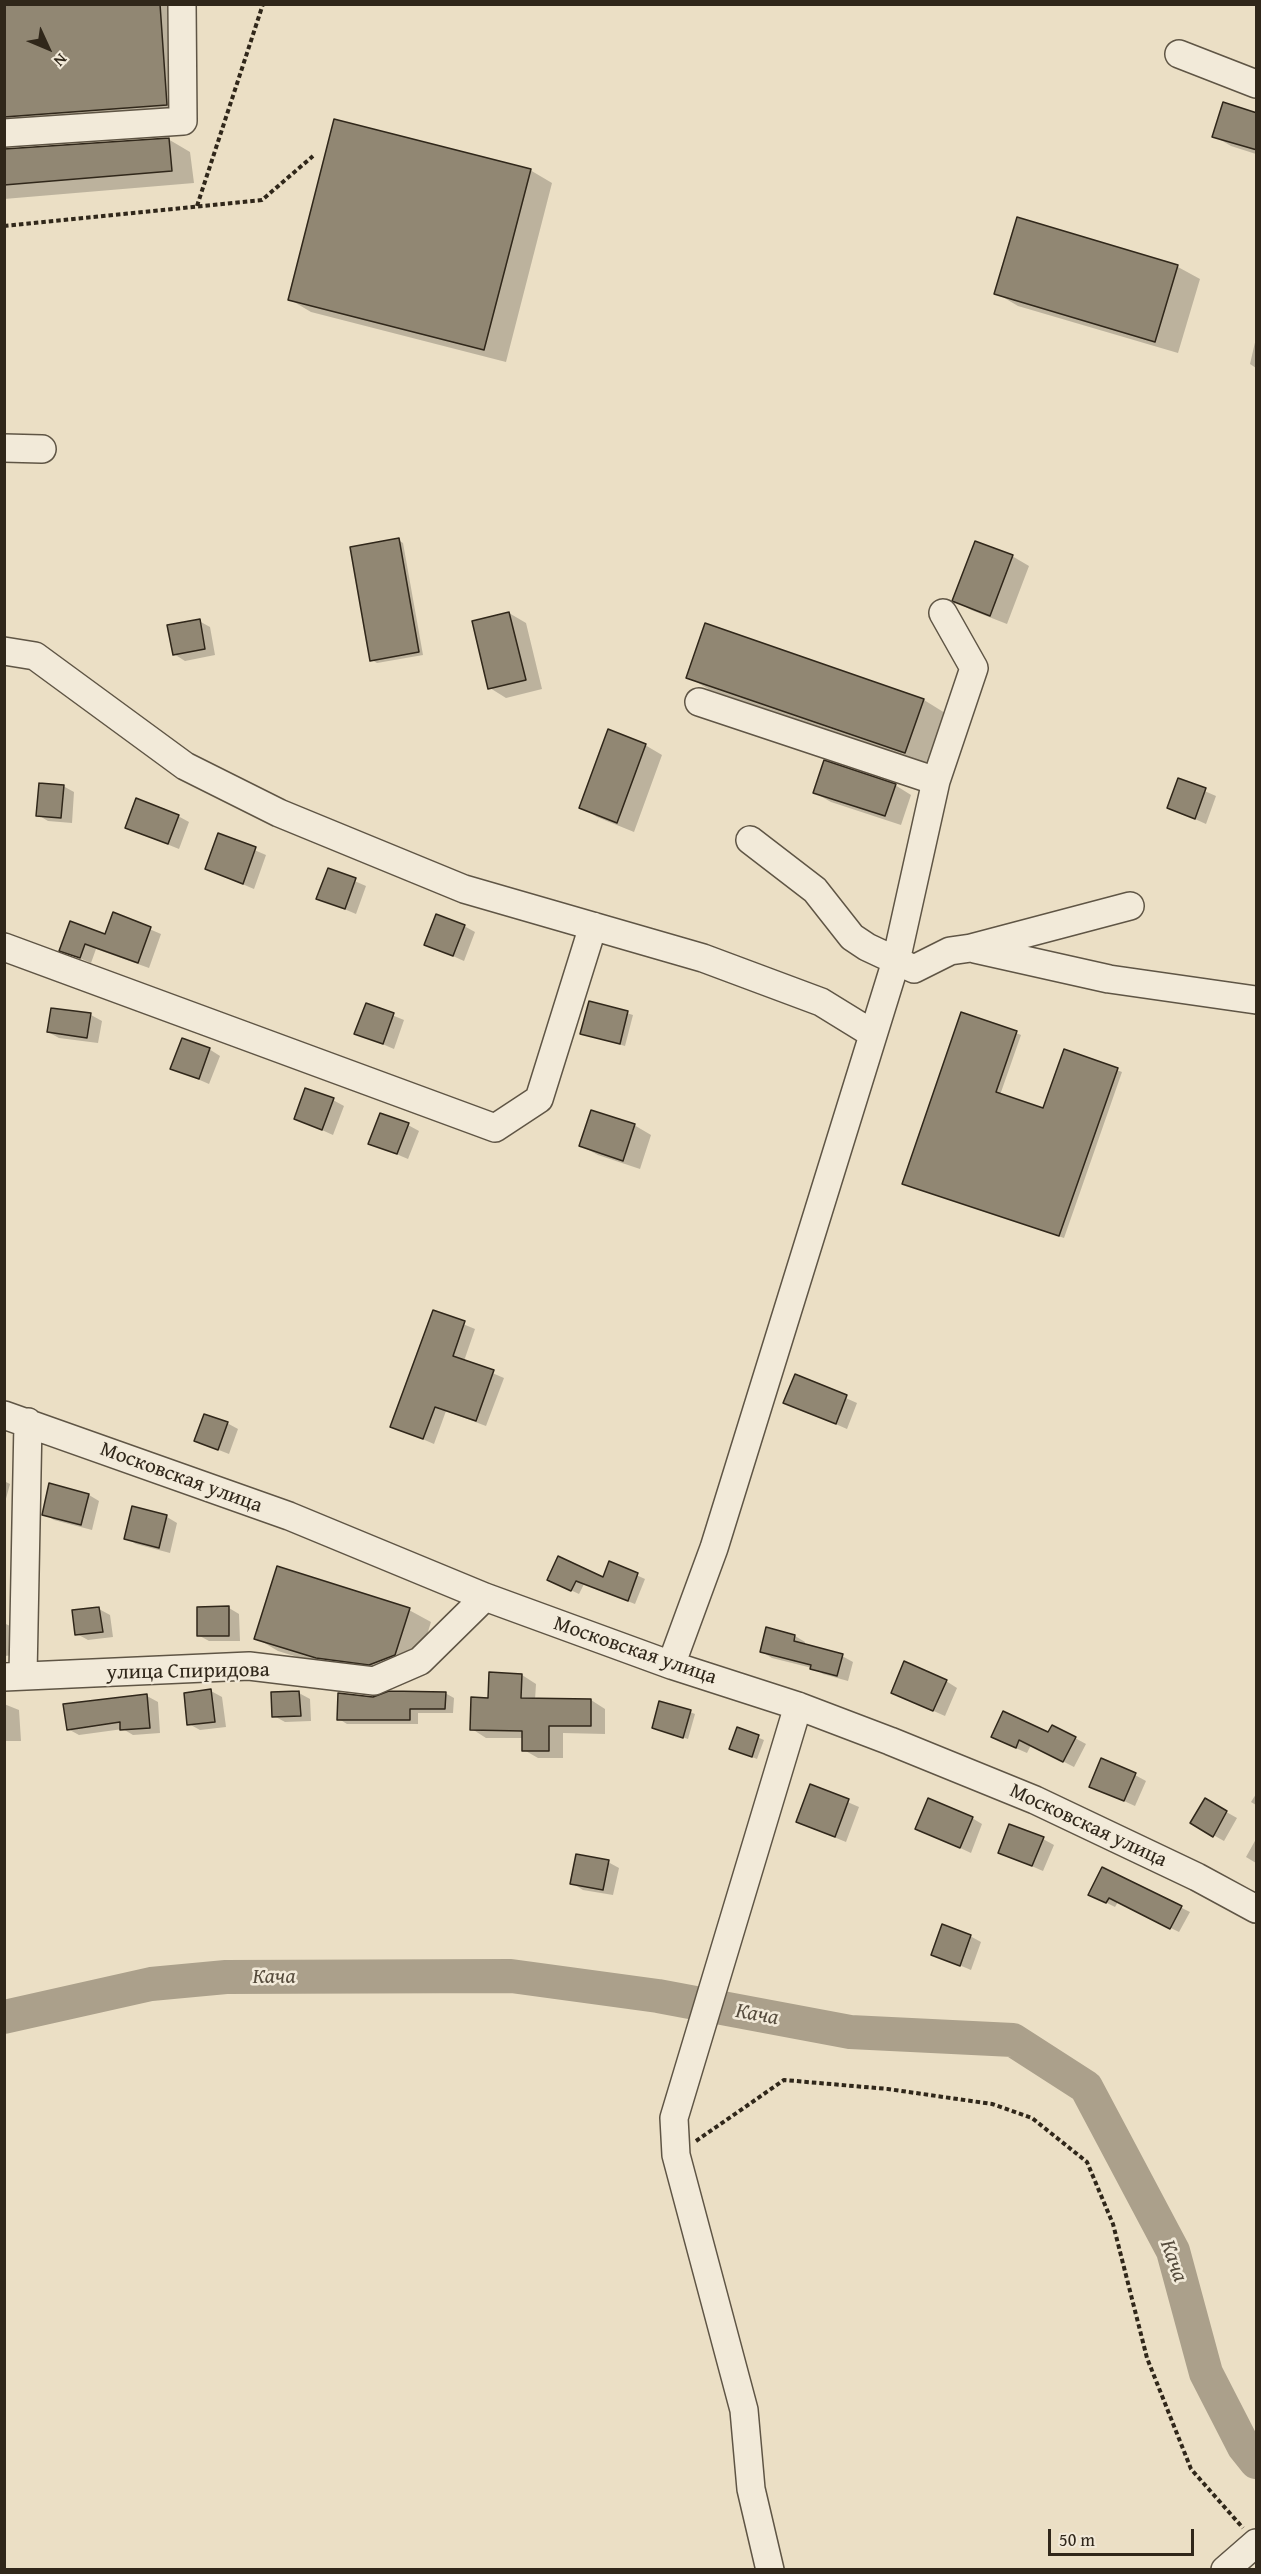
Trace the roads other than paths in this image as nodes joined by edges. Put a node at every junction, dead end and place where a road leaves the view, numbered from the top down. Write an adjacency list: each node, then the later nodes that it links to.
1 (182, 4): 4 (street)
2 (1179, 54): 3 (street)
3 (1257, 84)
4 (4, 133)
5 (4, 448): 6 (street)
6 (42, 449)
7 (943, 613): 10 (street)
8 (4, 651): 13 (street)
9 (699, 702): 10 (street)
10 (936, 781): 16 (street)
11 (750, 840): 16 (street)
12 (1130, 906): 15 (street)
13 (593, 926): 14 (street); 18 (street)
14 (4, 947)
15 (971, 948): 16 (street); 17 (street)
16 (896, 961): 18 (street)
17 (1257, 1000)
18 (873, 1034): 21 (street)
19 (16, 1418): 20 (street, Московская улица); 22 (street)
20 (485, 1597): 21 (street, Московская улица); 22 (street, улица Спиридова)
21 (671, 1665): 23 (street, Московская улица)
22 (14, 1676)
23 (798, 1706): 24 (street, Московская улица); 26 (street)
24 (1257, 1909)
25 (1256, 2543): 27 (street)
26 (770, 2570)
27 (1225, 2570)

